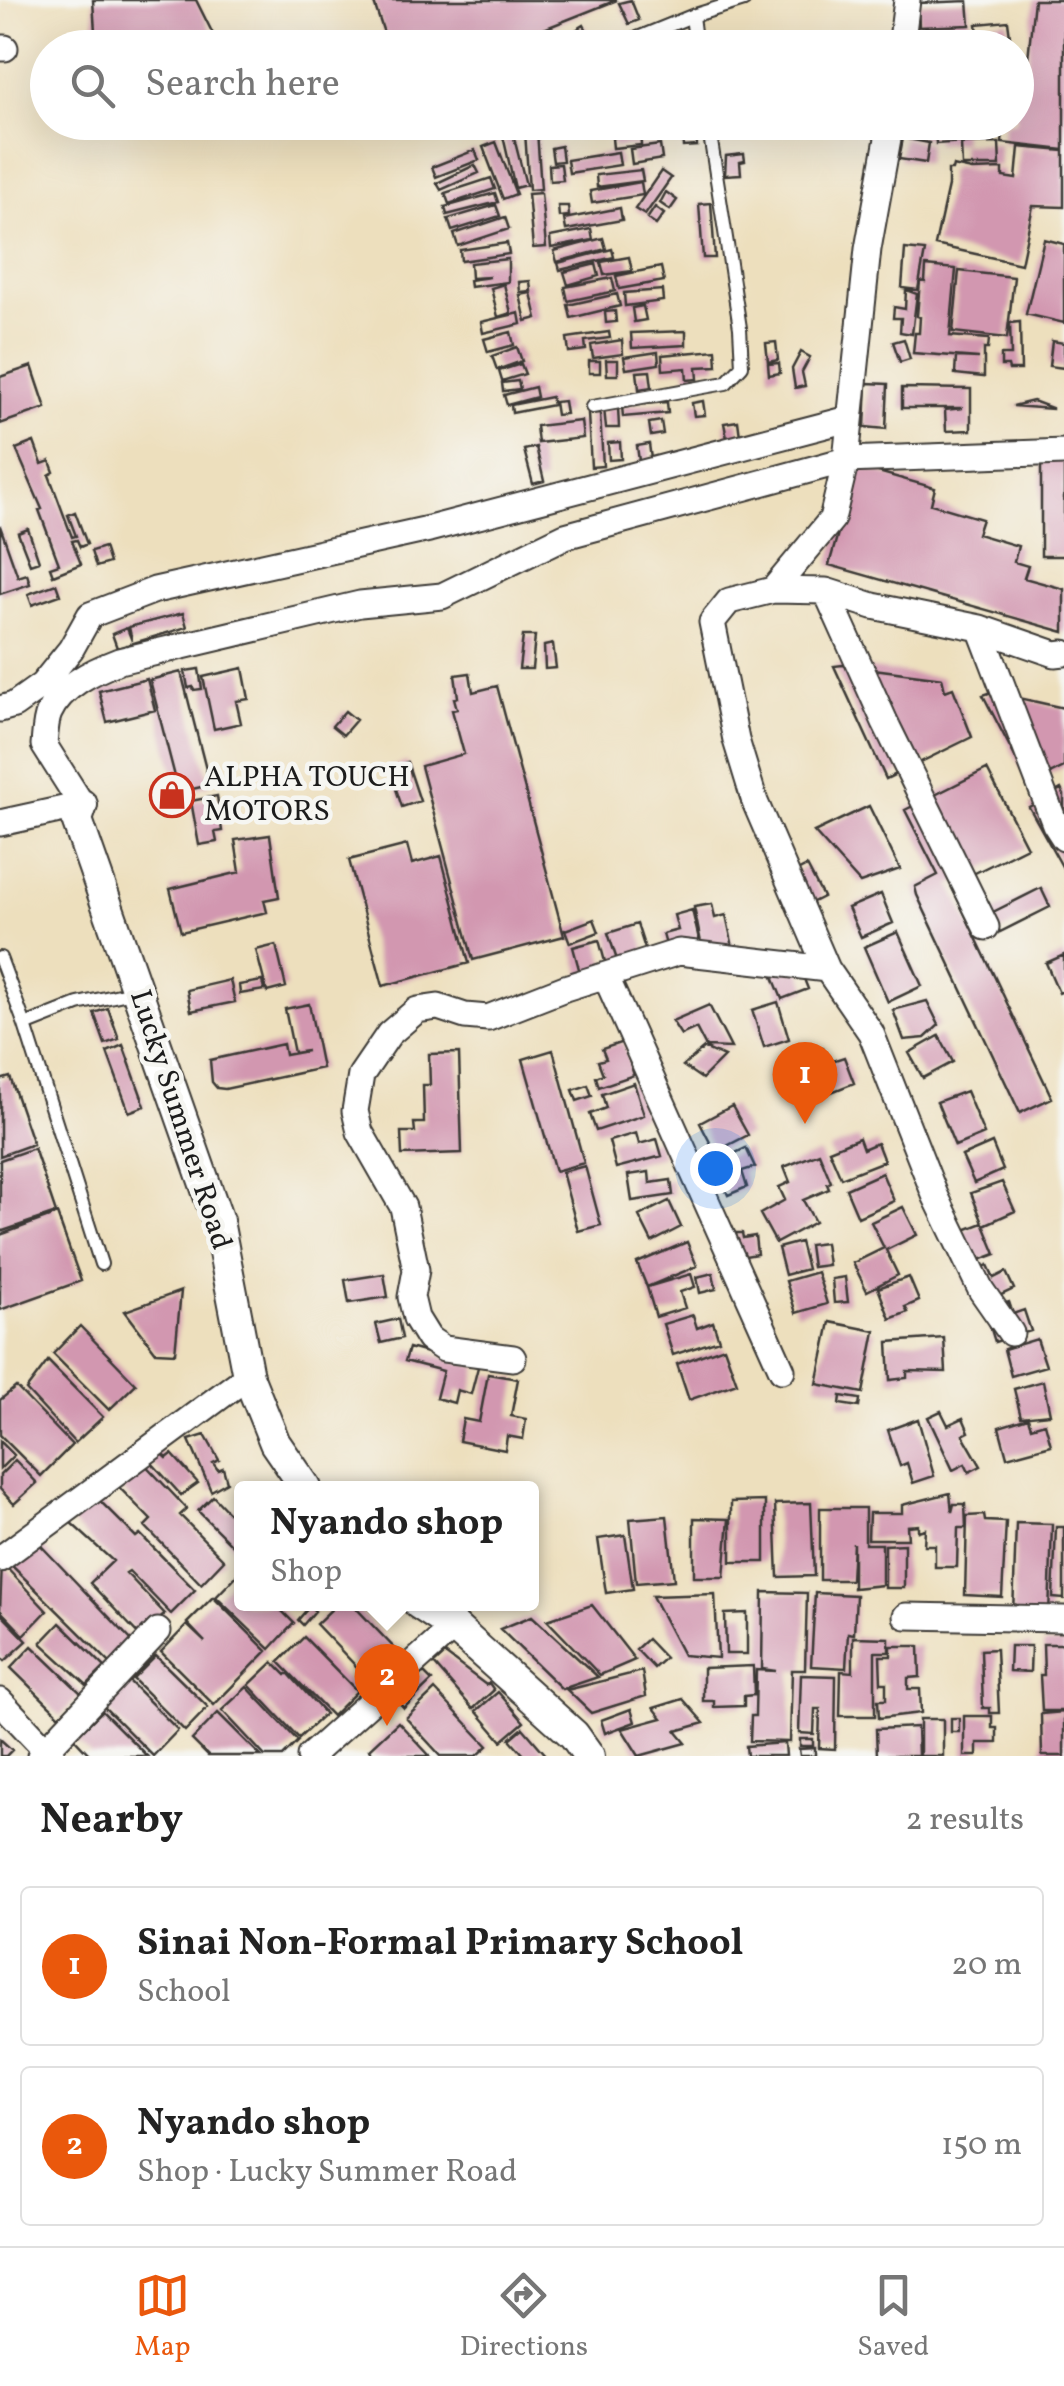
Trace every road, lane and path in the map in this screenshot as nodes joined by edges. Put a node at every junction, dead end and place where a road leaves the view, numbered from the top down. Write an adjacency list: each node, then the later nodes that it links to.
1 (744, 0): 3 (lane)
2 (907, 0): 6 (street)
3 (692, 16): 4 (lane); 5 (lane)
4 (657, 30)
5 (694, 30)
6 (903, 30)
7 (711, 140): 9 (lane)
8 (887, 140): 12 (street)
9 (592, 406)
10 (841, 421): 17 (street)
11 (1064, 452): 12 (street)
12 (846, 460): 13 (street); 18 (street)
13 (773, 590): 14 (street); 23 (street)
14 (826, 591): 15 (street); 21 (street)
15 (980, 628): 16 (street); 20 (street)
16 (1064, 652)
17 (0, 709)
18 (82, 805): 19 (street); 25 (street, Lucky Summer Road)
19 (0, 823)
20 (1064, 838)
21 (986, 927)
22 (0, 958): 26 (lane)
23 (827, 969): 24 (street); 28 (street)
24 (606, 978): 29 (street); 30 (street)
25 (140, 990): 26 (lane); 31 (street, Lucky Summer Road)
26 (25, 1024): 27 (lane)
27 (101, 1264)
28 (1012, 1333)
29 (513, 1358)
30 (782, 1370)
31 (248, 1376): 32 (street, Lucky Summer Road); 33 (street)
32 (301, 1481)
33 (0, 1559)
34 (430, 1611): 37 (street)
35 (906, 1616): 36 (street)
36 (1064, 1619)
37 (454, 1627): 41 (street); 42 (street)
38 (158, 1631): 40 (street)
39 (0, 1702): 40 (street)
40 (46, 1754)
41 (310, 1756)
42 (589, 1756)

